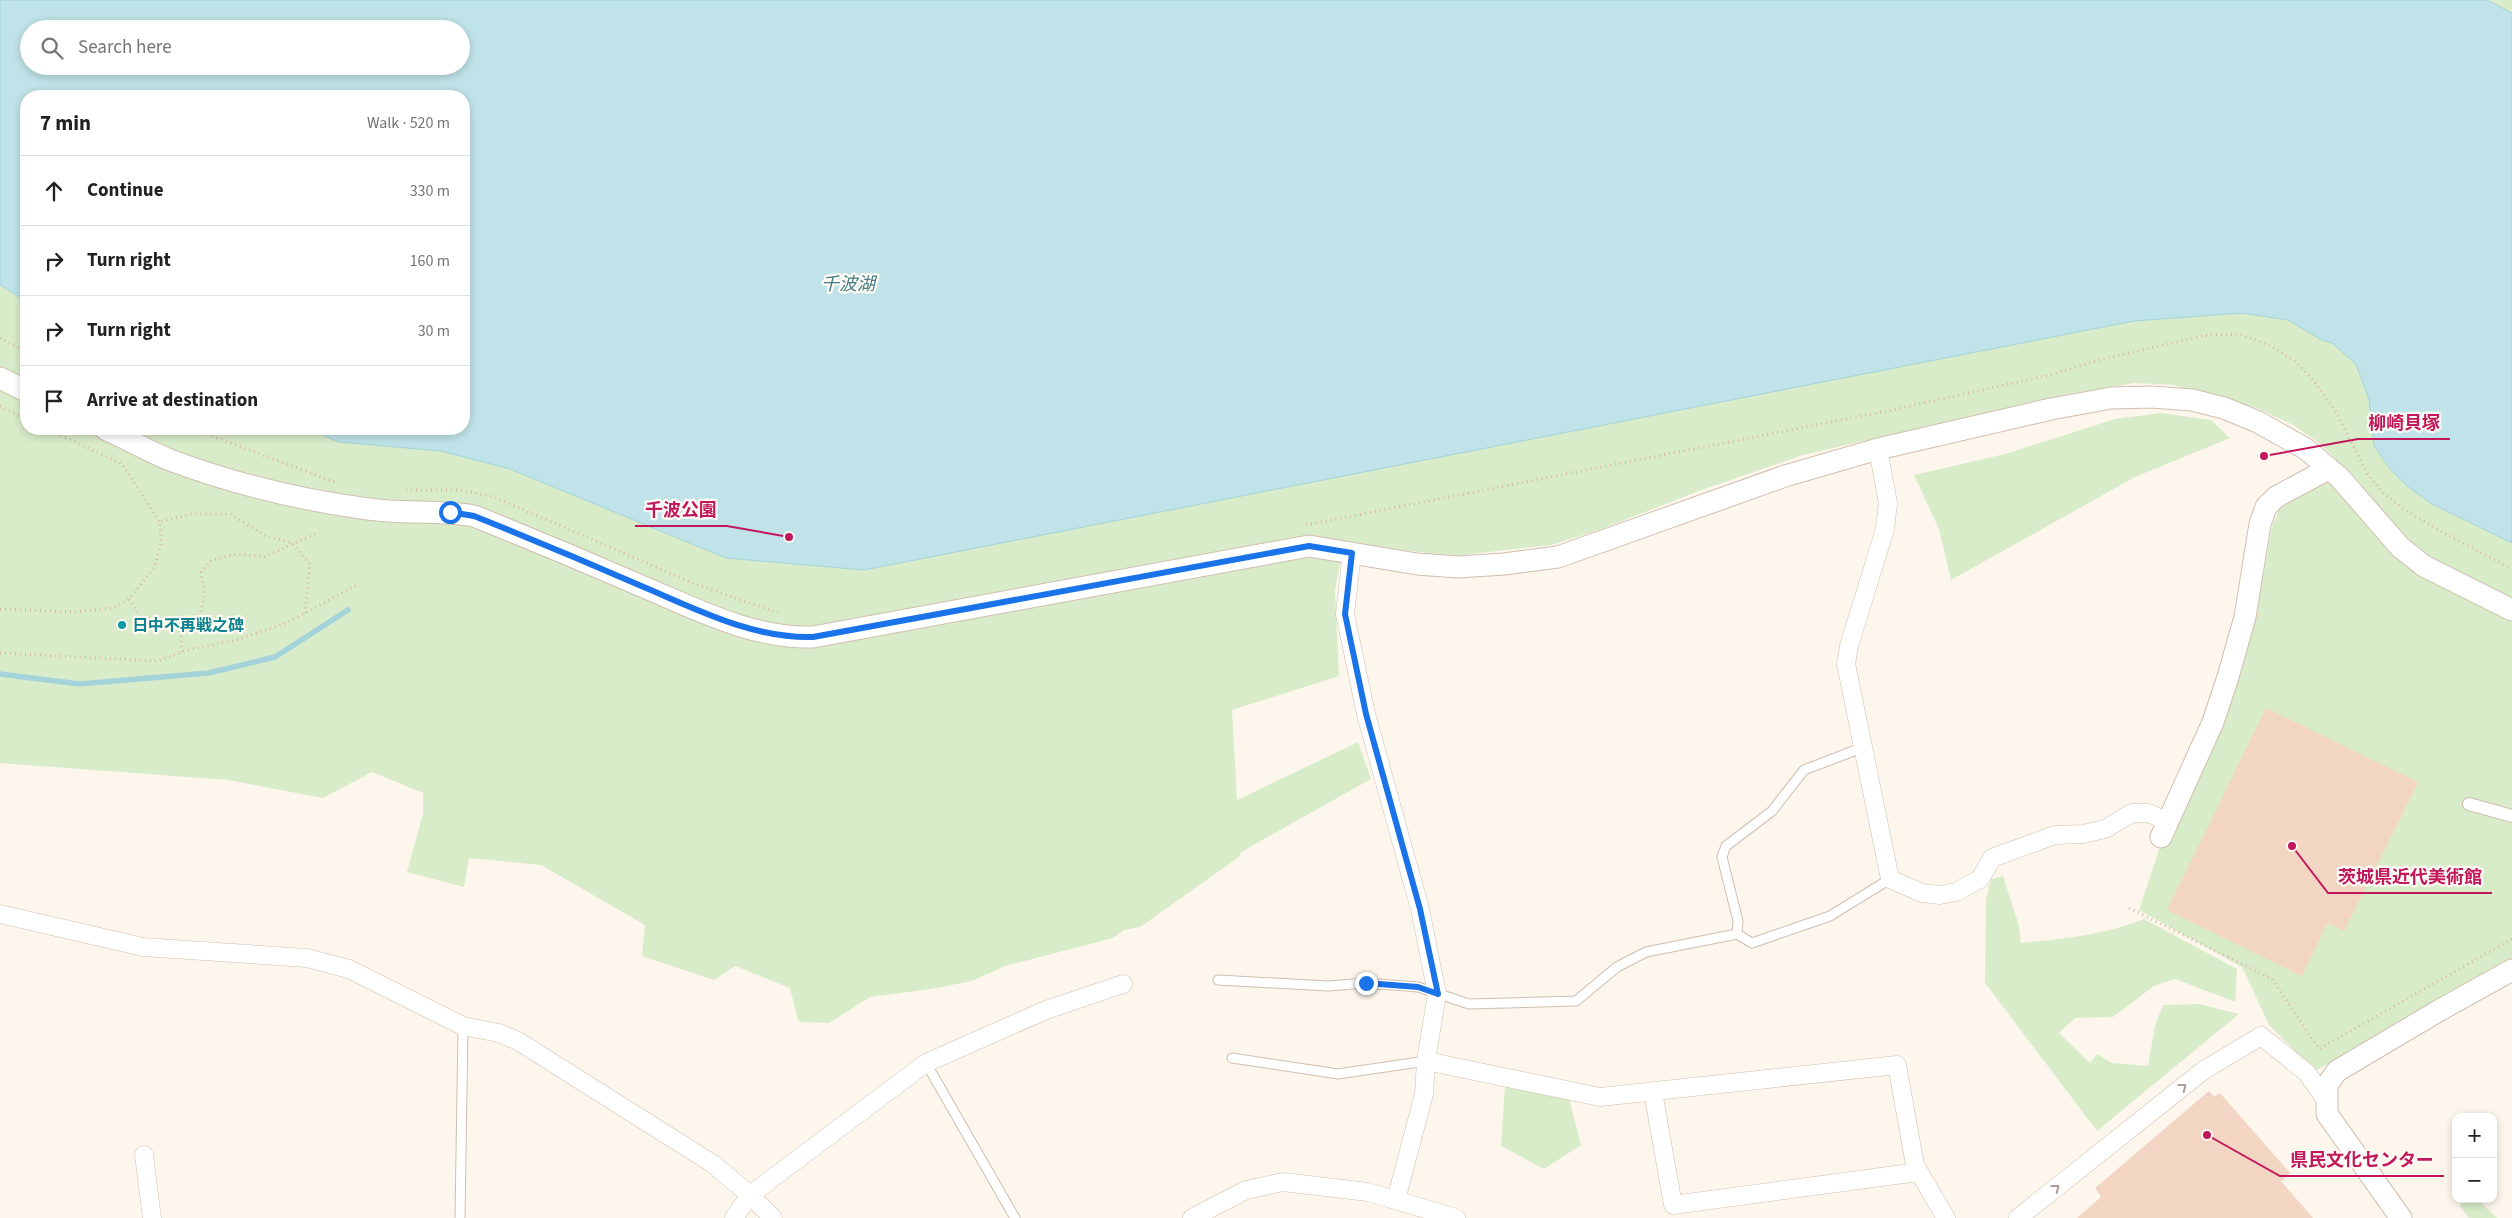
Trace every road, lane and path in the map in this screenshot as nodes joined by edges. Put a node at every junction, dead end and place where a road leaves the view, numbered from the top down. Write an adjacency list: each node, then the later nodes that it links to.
1 (0, 338): 2 (path)
2 (20, 349)
3 (0, 378): 4 (street)
4 (20, 388)
5 (0, 406): 6 (path)
6 (20, 416)
7 (60, 435): 14 (path)
8 (118, 435): 18 (street)
9 (209, 435): 12 (path)
10 (1878, 449): 11 (street); 18 (street); 29 (street)
11 (2328, 469): 23 (street); 32 (street)
12 (338, 483)
13 (398, 490): 25 (path)
14 (160, 522): 17 (path); 21 (path)
15 (1305, 525): 19 (path)
16 (319, 532): 17 (path)
17 (292, 543): 24 (path); 26 (path)
18 (1352, 553): 41 (street)
19 (2512, 569)
20 (359, 584): 24 (path)
21 (129, 599): 22 (path); 26 (path)
22 (0, 609)
23 (2512, 610)
24 (305, 613): 27 (path)
25 (783, 615)
26 (179, 621): 27 (path)
27 (182, 652): 28 (path)
28 (0, 653)
29 (1864, 747): 33 (street); 36 (lane)
30 (2470, 804): 31 (street)
31 (2512, 816)
32 (2164, 829): 33 (street)
33 (1890, 879): 36 (lane)
34 (2129, 908): 37 (path)
35 (0, 914): 42 (street)
36 (1737, 934): 41 (lane)
37 (2512, 939)
38 (2512, 970): 47 (street)
39 (1218, 980): 41 (lane)
40 (1123, 984): 45 (street)
41 (1438, 994): 44 (street)
42 (463, 1026): 50 (street); 54 (lane)
43 (1232, 1058): 44 (lane)
44 (1426, 1061): 46 (street); 51 (street)
45 (926, 1063): 50 (street); 57 (lane)
46 (1653, 1092): 49 (street); 49 (street)
47 (2325, 1099): 52 (street, one-way to 47); 61 (street)
48 (144, 1155): 53 (street)
49 (1918, 1172): 60 (street)
50 (750, 1195): 55 (street); 56 (street)
51 (1396, 1200): 58 (street); 59 (street)
52 (2022, 1217)
53 (152, 1218)
54 (460, 1218)
55 (734, 1218)
56 (773, 1218)
57 (1014, 1218)
58 (1192, 1218)
59 (1456, 1218)
60 (1946, 1218)
61 (2401, 1218)

